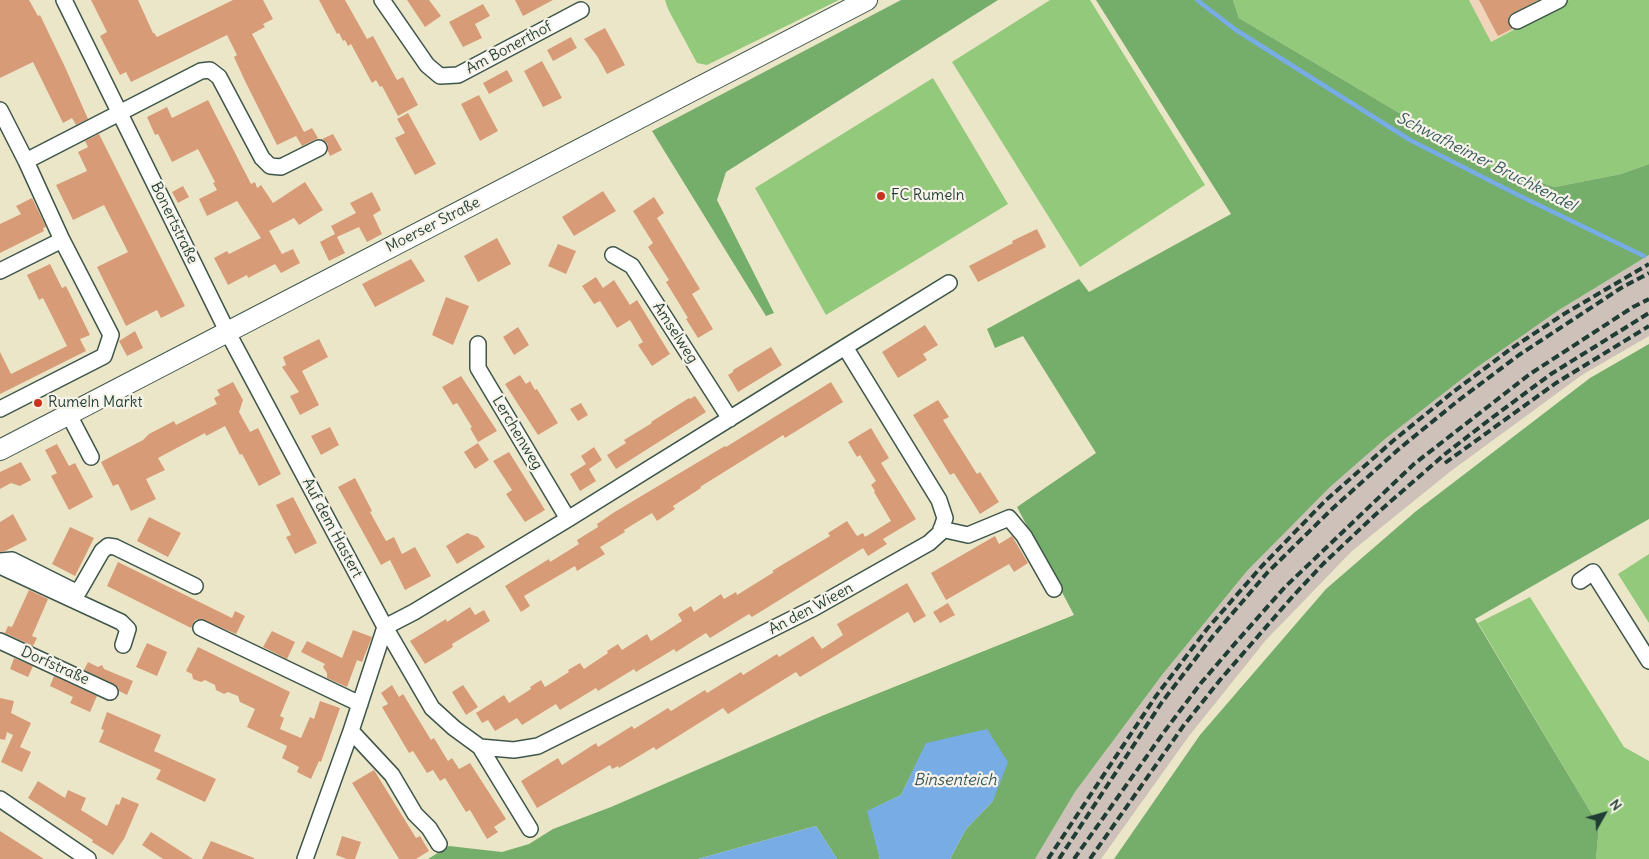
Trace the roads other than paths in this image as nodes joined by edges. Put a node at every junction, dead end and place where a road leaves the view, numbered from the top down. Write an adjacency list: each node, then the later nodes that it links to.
1 (64, 0): 8 (street, Bonertstraße)
2 (382, 0): 5 (street, Am Bonerthof)
3 (867, 0): 15 (main road, Moerser Straße)
4 (1559, 0): 6 (street)
5 (581, 10)
6 (1517, 21)
7 (0, 110): 10 (street)
8 (120, 113): 9 (street); 10 (street); 15 (street, Bonertstraße)
9 (319, 148)
10 (26, 161): 11 (street)
11 (62, 240): 13 (street); 18 (street)
12 (613, 255): 20 (street, Amselweg)
13 (0, 271)
14 (949, 283): 17 (street)
15 (228, 333): 19 (main road, Moerser Straße); 30 (street, Auf dem Hastert)
16 (478, 344): 23 (street, Lerchenweg)
17 (845, 347): 20 (street); 24 (street)
18 (0, 409)
19 (69, 415): 21 (main road, Moerser Straße); 22 (street)
20 (730, 419): 23 (street)
21 (0, 450)
22 (91, 457)
23 (568, 519): 30 (street)
24 (941, 530): 29 (street); 38 (street, An den Wieen)
25 (0, 561): 28 (street)
26 (0, 566): 33 (street)
27 (1580, 581): 34 (street)
28 (195, 586)
29 (1054, 588)
30 (385, 627): 36 (street); 38 (street)
31 (201, 628): 36 (street)
32 (0, 641): 35 (street, Dorfstraße)
33 (123, 645)
34 (1649, 660)
35 (110, 692)
36 (360, 704): 37 (street)
37 (351, 731): 41 (street); 43 (street)
38 (480, 747): 40 (street)
39 (0, 799): 42 (street)
40 (530, 829)
41 (439, 844)
42 (88, 859)
43 (305, 859)

